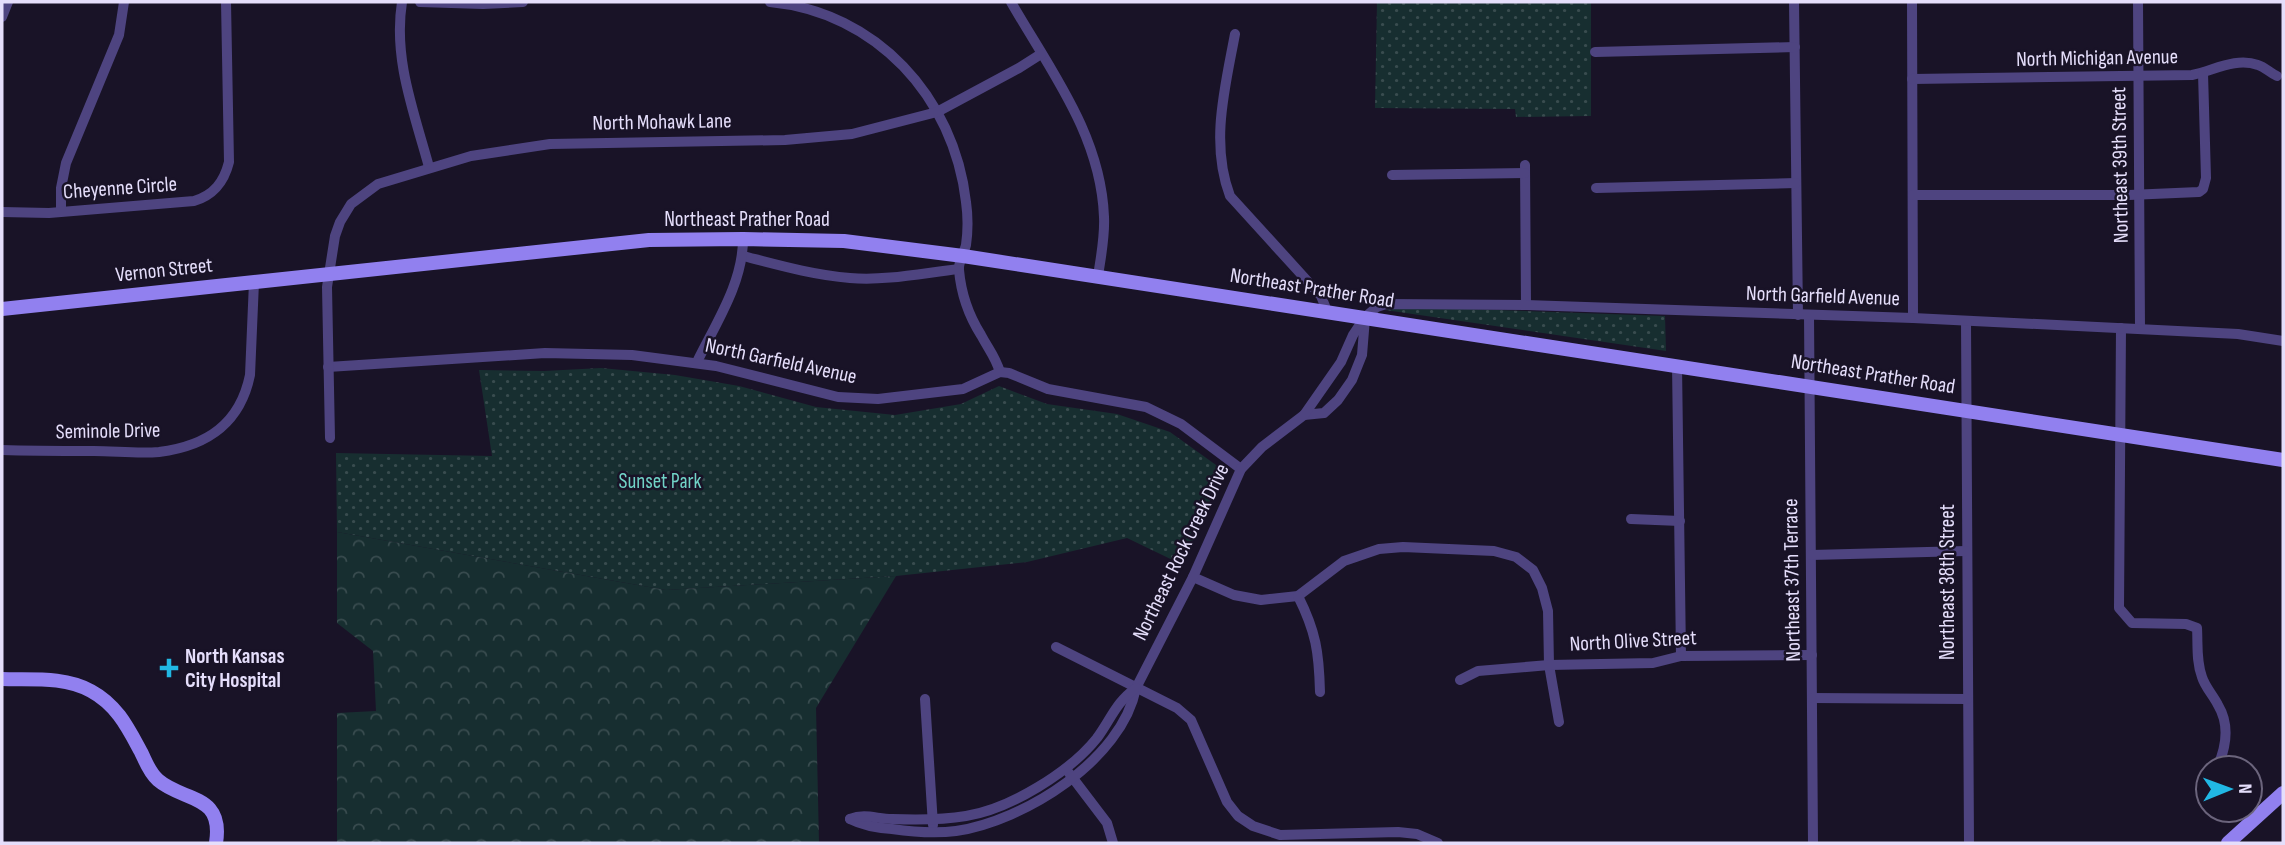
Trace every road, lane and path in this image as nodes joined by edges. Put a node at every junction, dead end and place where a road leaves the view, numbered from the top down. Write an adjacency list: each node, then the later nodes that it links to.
1 (8, 2): 12 (street)
2 (124, 2): 28 (street)
3 (226, 2): 28 (street, Cheyenne Circle)
4 (402, 2): 22 (street)
5 (420, 2): 6 (street)
6 (523, 2)
7 (770, 2): 21 (street)
8 (1011, 2): 16 (street)
9 (1794, 2): 14 (street)
10 (1912, 2): 20 (street)
11 (2138, 2): 19 (street, Northeast 39th Street)
12 (2, 17)
13 (1236, 34): 38 (street)
14 (1795, 47): 15 (street); 24 (street)
15 (1595, 52)
16 (1041, 54): 21 (street, North Mohawk Lane); 34 (street)
17 (2203, 73): 18 (street, North Michigan Avenue); 19 (street, North Michigan Avenue); 26 (street)
18 (2277, 76)
19 (2138, 77): 20 (street, North Michigan Avenue); 26 (street, Northeast 39th Street)
20 (1912, 79): 27 (street)
21 (937, 112): 22 (street, North Mohawk Lane); 32 (street)
22 (429, 167): 33 (street, North Mohawk Lane)
23 (1392, 175): 36 (street)
24 (1796, 183): 25 (street); 39 (street)
25 (1596, 188)
26 (2140, 194): 27 (street); 45 (street, Northeast 39th Street)
27 (1913, 195): 42 (street)
28 (61, 211): 29 (street, Cheyenne Circle)
29 (2, 212)
30 (743, 239): 31 (street); 32 (main road, Northeast Prather Road); 33 (main road, Northeast Prather Road)
31 (743, 256): 32 (street); 47 (street)
32 (961, 262): 34 (main road, Northeast Prather Road); 50 (street)
33 (330, 273): 35 (main road, Vernon Street); 49 (street, North Mohawk Lane)
34 (1098, 276): 38 (main road, Northeast Prather Road)
35 (254, 282): 37 (main road, Vernon Street); 56 (street, Seminole Drive)
36 (1526, 305): 39 (street, North Garfield Avenue); 41 (street, North Garfield Avenue)
37 (2, 309)
38 (1327, 311): 41 (main road, Northeast Prather Road)
39 (1798, 315): 40 (street, North Garfield Avenue)
40 (1809, 315): 42 (street, North Garfield Avenue); 51 (street, Northeast 37th Terrace)
41 (1365, 317): 48 (main road, Northeast Prather Road); 53 (street, Northeast Rock Creek Drive); 53 (street, Northeast Rock Creek Drive)
42 (1913, 318): 43 (street, North Garfield Avenue)
43 (1966, 321): 44 (street, North Garfield Avenue); 52 (street, Northeast 38th Street)
44 (2121, 328): 45 (street, North Garfield Avenue); 54 (street)
45 (2140, 328): 46 (street, North Garfield Avenue)
46 (2283, 341)
47 (696, 362): 49 (street, North Garfield Avenue); 50 (street, North Garfield Avenue)
48 (1677, 365): 51 (main road, Northeast Prather Road); 60 (street)
49 (328, 367): 55 (street, North Mohawk Lane)
50 (1000, 372): 58 (street)
51 (1808, 386): 52 (main road, Northeast Prather Road); 62 (street, Northeast 37th Terrace)
52 (1965, 410): 54 (main road, Northeast Prather Road); 61 (street, Northeast 38th Street)
53 (1304, 415): 58 (street, Northeast Rock Creek Drive)
54 (2120, 433): 57 (main road, Northeast Prather Road); 77 (street)
55 (330, 438)
56 (2, 450)
57 (2283, 460)
58 (1241, 469): 63 (street, Northeast Rock Creek Drive)
59 (1631, 519): 60 (street)
60 (1680, 521): 67 (street)
61 (1966, 551): 62 (street); 75 (street, Northeast 38th Street)
62 (1811, 555): 66 (street, Northeast 37th Terrace)
63 (1193, 577): 64 (street); 71 (street, Northeast Rock Creek Drive)
64 (1298, 596): 68 (street); 72 (street)
65 (1056, 647): 71 (street)
66 (1812, 655): 67 (street, North Olive Street); 73 (street, Northeast 37th Terrace)
67 (1681, 656): 68 (street, North Olive Street)
68 (1549, 665): 70 (street, North Olive Street); 76 (street)
69 (2, 679): 83 (main road)
70 (1460, 680)
71 (1136, 688): 78 (street, Northeast Rock Creek Drive); 79 (street, Northeast Rock Creek Drive); 85 (street)
72 (1320, 692)
73 (1812, 698): 75 (street); 86 (street, Northeast 37th Terrace)
74 (925, 699): 81 (street)
75 (1967, 699): 87 (street, Northeast 38th Street)
76 (1559, 722)
77 (2221, 754)
78 (1064, 768): 79 (street); 81 (street, Northeast Rock Creek Drive)
79 (1072, 777): 82 (street, Northeast Rock Creek Drive); 84 (street)
80 (2283, 793): 88 (main road)
81 (932, 819): 82 (street); 82 (street, Northeast Rock Creek Drive)
82 (934, 832)
83 (216, 843)
84 (1113, 843)
85 (1438, 843)
86 (1813, 843)
87 (1969, 843)
88 (2228, 843)

